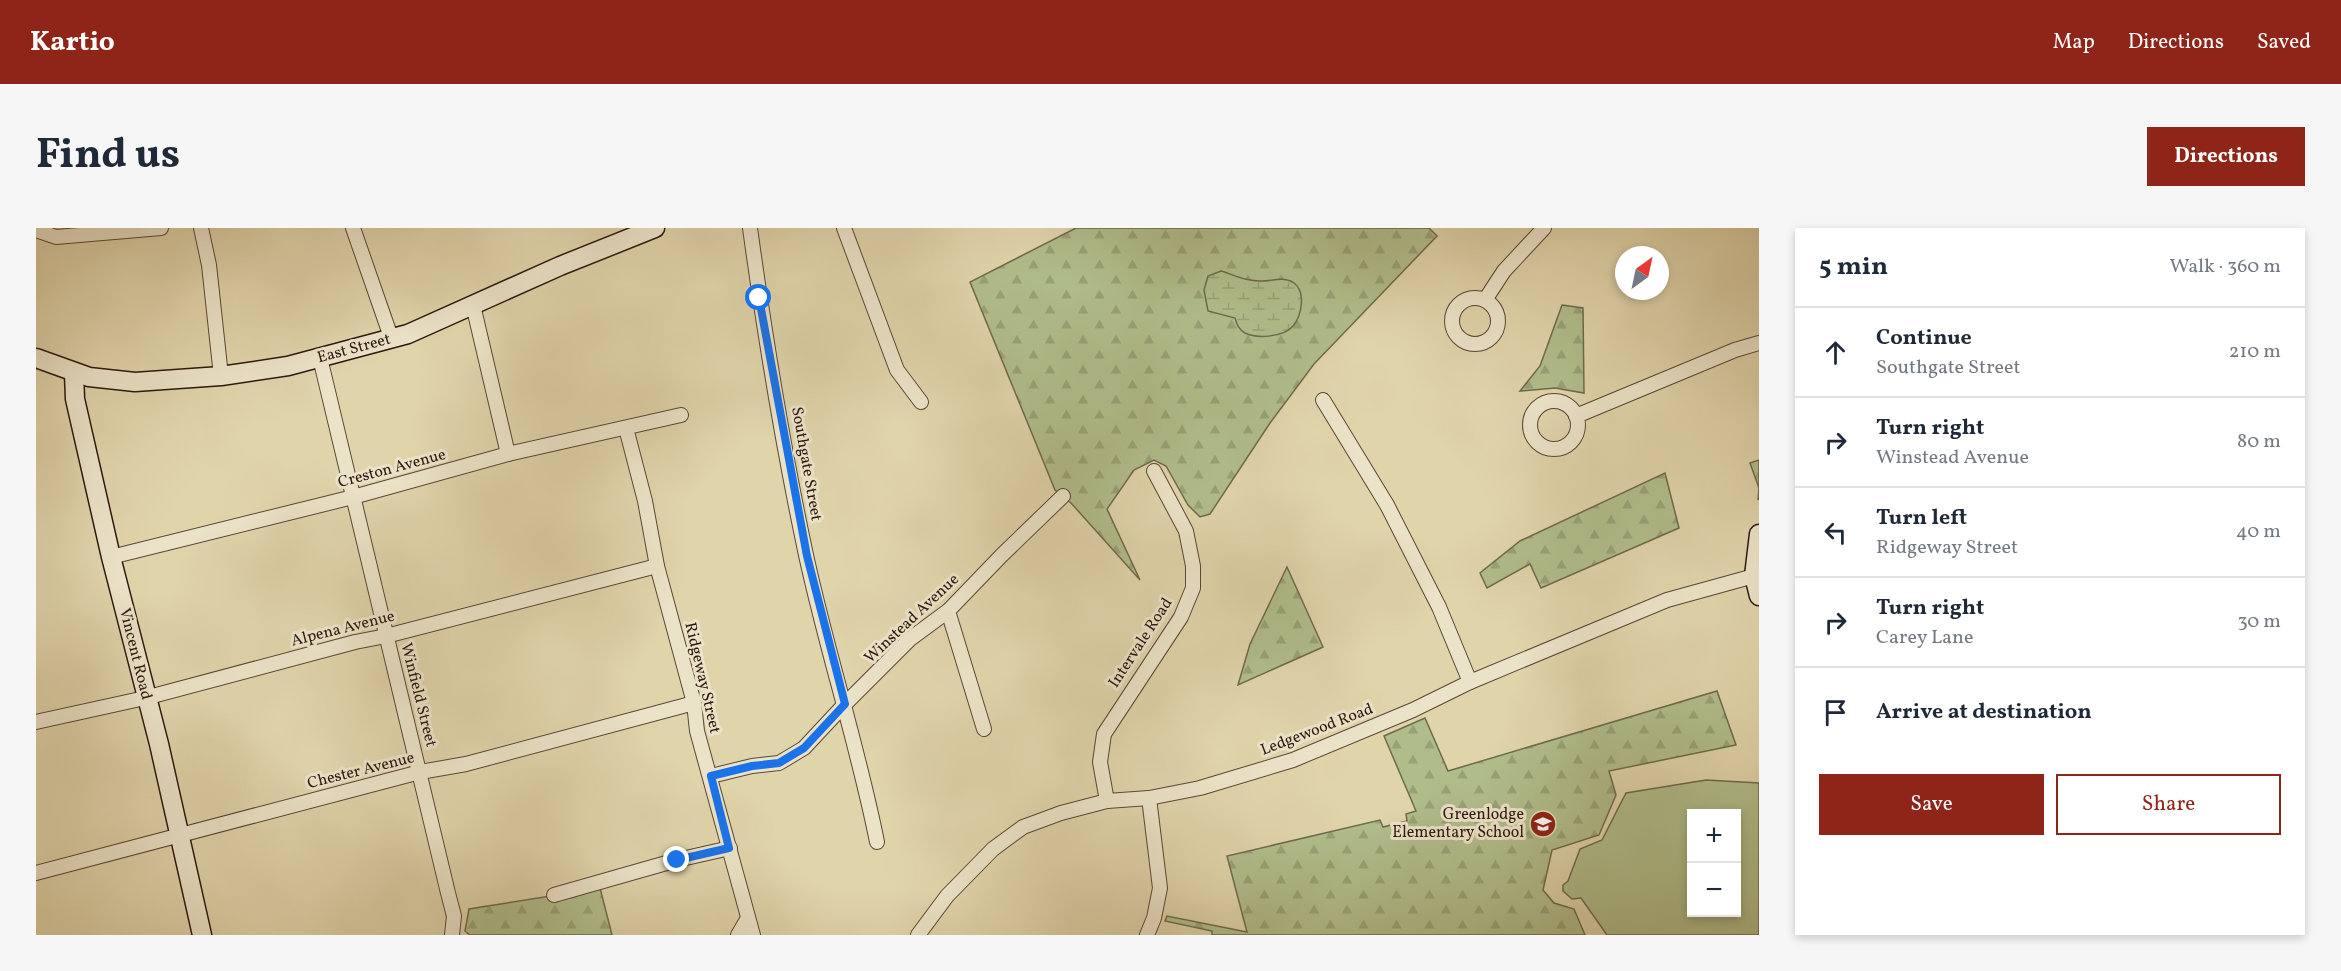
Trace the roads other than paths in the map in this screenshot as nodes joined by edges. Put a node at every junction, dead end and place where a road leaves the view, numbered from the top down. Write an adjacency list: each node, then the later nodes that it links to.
1 (161, 228): 8 (street)
2 (201, 228): 16 (street)
3 (353, 228): 11 (street)
4 (653, 228): 10 (main road, East Street)
5 (750, 228): 36 (street, Southgate Street)
6 (844, 228): 18 (street)
7 (1544, 228): 9 (street)
8 (36, 230)
9 (1485, 300)
10 (473, 306): 11 (main road, East Street); 22 (street)
11 (392, 339): 14 (main road, East Street)
12 (1759, 343): 20 (street)
13 (36, 358): 15 (main road, East Street)
14 (320, 358): 16 (main road, East Street); 25 (street, Winfield Street)
15 (74, 373): 16 (main road, East Street); 27 (main road, Vincent Road)
16 (221, 376)
17 (1323, 400): 33 (street)
18 (921, 402)
19 (681, 415): 21 (street, Creston Avenue)
20 (1576, 416)
21 (626, 428): 22 (street, Creston Avenue); 28 (street, Ridgeway Street)
22 (508, 454): 25 (street, Creston Avenue)
23 (1154, 471): 42 (street, Intervale Road)
24 (1063, 496): 31 (street, Winstead Avenue)
25 (353, 497): 27 (street, Creston Avenue); 32 (street, Winfield Street)
26 (1759, 534): 29 (main road)
27 (111, 557): 34 (main road, Vincent Road)
28 (657, 566): 32 (street, Alpena Avenue); 35 (street, Ridgeway Street)
29 (1754, 576): 30 (main road); 33 (street, Ledgewood Road)
30 (1759, 596)
31 (948, 611): 36 (street, Winstead Avenue); 38 (street)
32 (386, 636): 34 (street, Alpena Avenue); 39 (street, Winfield Street)
33 (1470, 682): 41 (street, Ledgewood Road)
34 (146, 698): 37 (street, Alpena Avenue); 43 (main road, Vincent Road)
35 (694, 703): 39 (street, Chester Avenue); 40 (street, Ridgeway Street)
36 (845, 704): 40 (street, Winstead Avenue); 44 (street, Southgate Street)
37 (36, 722)
38 (984, 729)
39 (420, 772): 43 (street, Chester Avenue); 50 (street, Winfield Street)
40 (711, 776): 45 (street, Ridgeway Street)
41 (1149, 798): 42 (street, Ledgewood Road); 54 (street)
42 (1107, 801): 53 (street, Ledgewood Road)
43 (180, 834): 46 (street, Chester Avenue); 49 (main road, Vincent Road)
44 (877, 842)
45 (729, 848): 47 (street); 48 (street, Ridgeway Street)
46 (36, 873)
47 (554, 895)
48 (748, 918): 51 (street); 52 (street, Ridgeway Street)
49 (202, 935)
50 (452, 935)
51 (738, 935)
52 (753, 935)
53 (918, 935)
54 (1147, 935)

